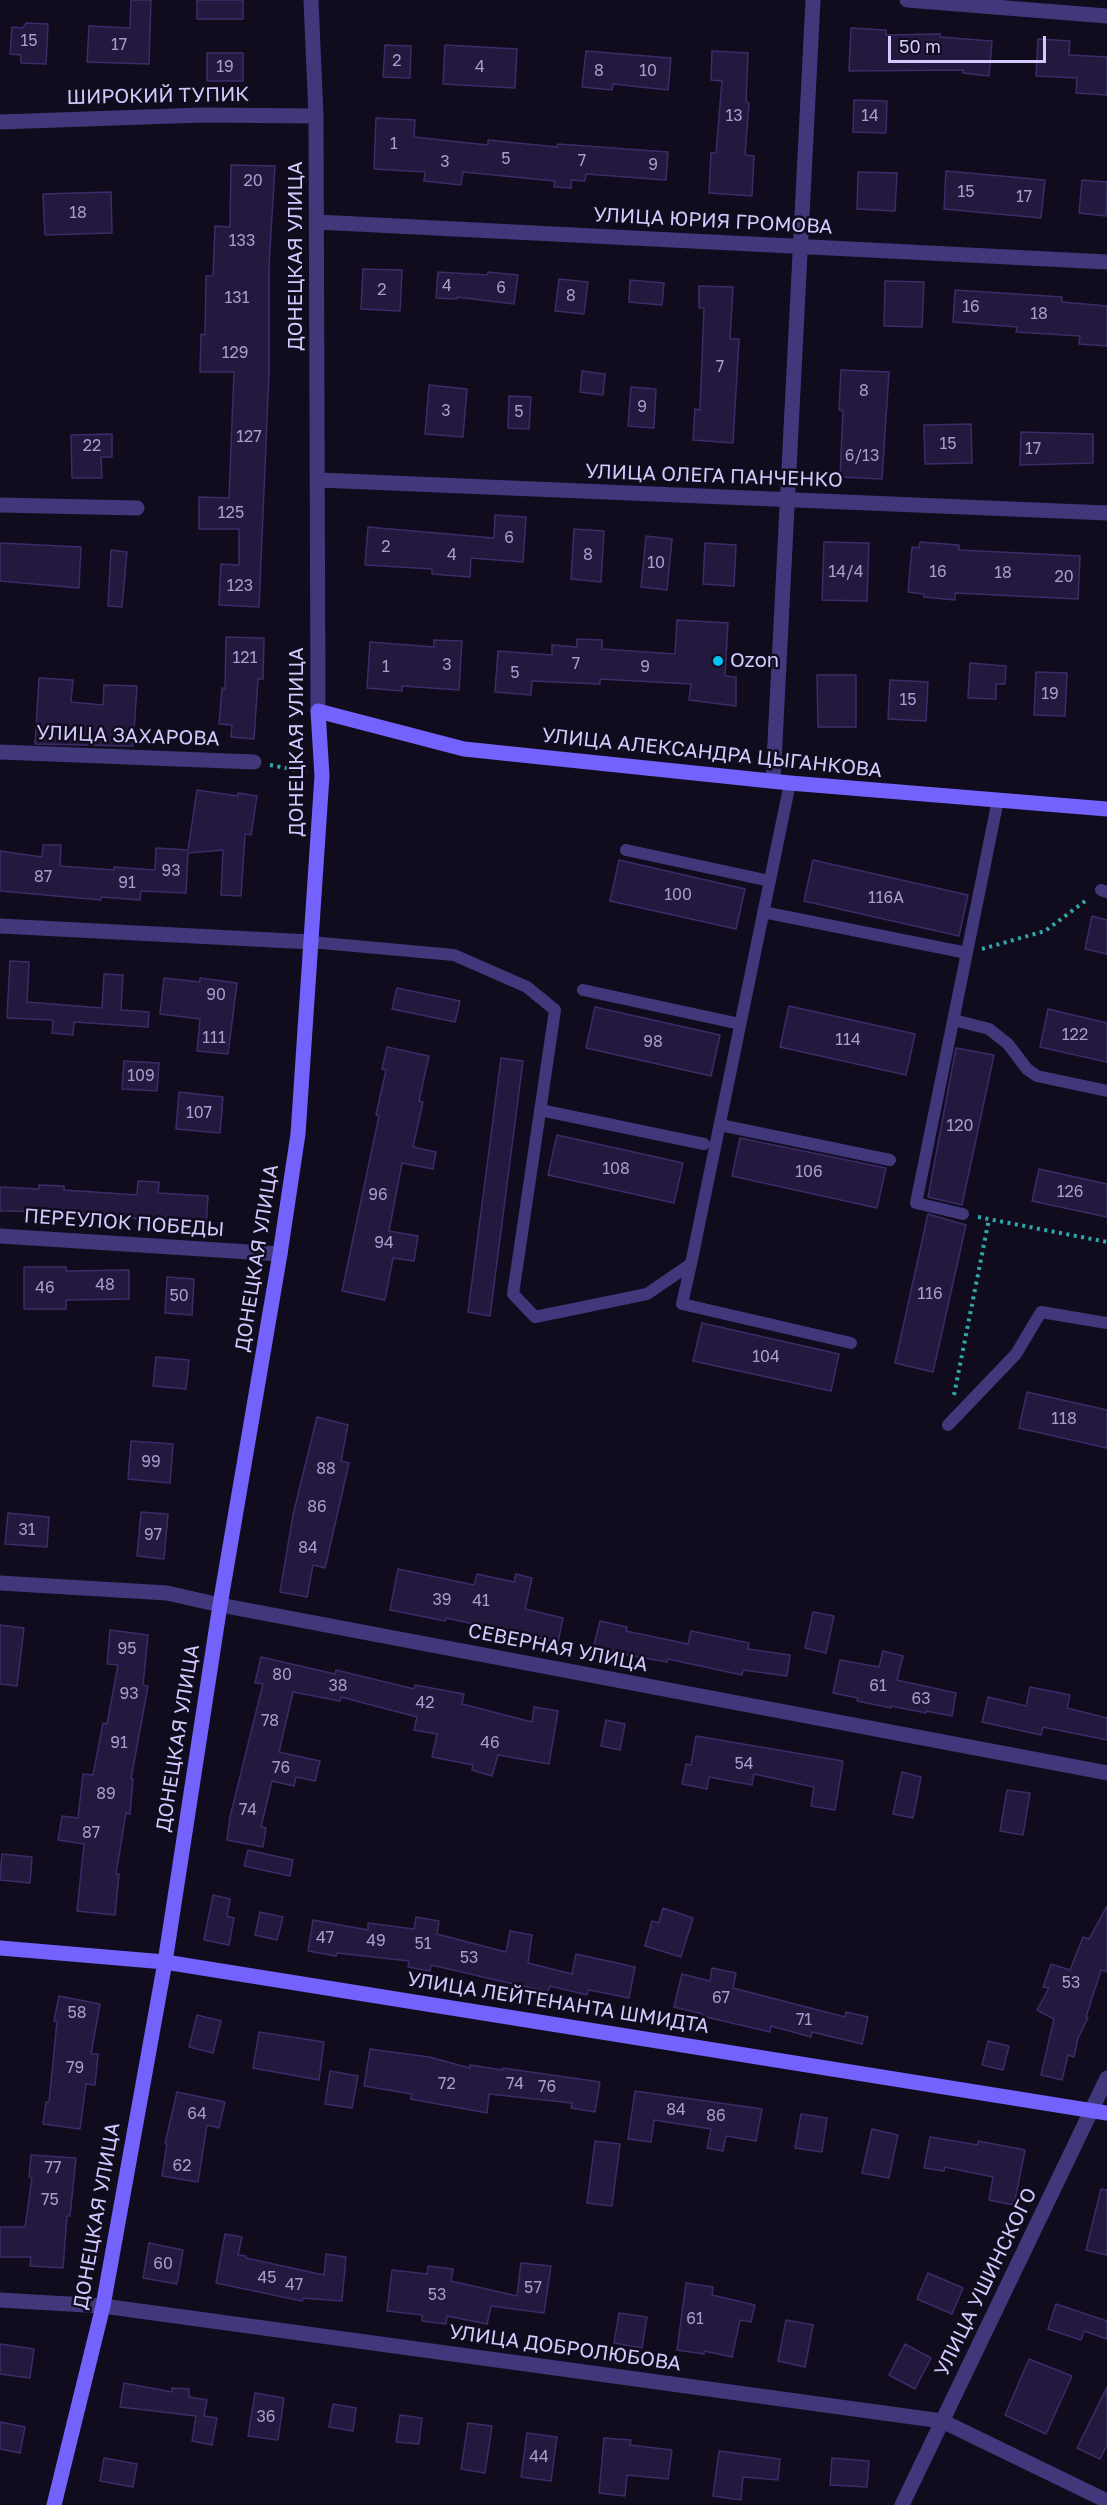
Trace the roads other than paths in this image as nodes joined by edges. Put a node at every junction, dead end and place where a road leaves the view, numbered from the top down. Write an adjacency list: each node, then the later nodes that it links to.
1 (311, 0): 5 (street, ДОНЕЦКАЯ УЛИЦА)
2 (813, 0): 8 (street)
3 (907, 0): 4 (street)
4 (1107, 16)
5 (316, 116): 6 (street, ШИРОКИЙ ТУПИК); 7 (street, ДОНЕЦКАЯ УЛИЦА)
6 (0, 122)
7 (317, 222): 8 (street, УЛИЦА ЮРИЯ ГРОМОВА); 10 (street, ДОНЕЦКАЯ УЛИЦА)
8 (800, 247): 9 (street, УЛИЦА ЮРИЯ ГРОМОВА); 11 (street)
9 (1107, 262)
10 (319, 480): 11 (street, УЛИЦА ОЛЕГА ПАНЧЕНКО); 15 (street, ДОНЕЦКАЯ УЛИЦА)
11 (787, 501): 14 (street, УЛИЦА ОЛЕГА ПАНЧЕНКО); 18 (street)
12 (0, 505): 13 (street)
13 (137, 508)
14 (1107, 513)
15 (318, 711): 18 (street, УЛИЦА АЛЕКСАНДРА ЦЫГАНКОВА); 26 (street, ДОНЕЦКАЯ УЛИЦА)
16 (0, 752): 17 (street, УЛИЦА ЗАХАРОВА)
17 (254, 762)
18 (773, 781): 19 (street, УЛИЦА АЛЕКСАНДРА ЦЫГАНКОВА)
19 (790, 783): 20 (street, УЛИЦА АЛЕКСАНДРА ЦЫГАНКОВА); 23 (lane)
20 (998, 800): 21 (street, УЛИЦА АЛЕКСАНДРА ЦЫГАНКОВА); 27 (lane)
21 (1107, 809)
22 (626, 850): 23 (lane)
23 (770, 881): 24 (lane)
24 (763, 912): 27 (lane); 30 (lane)
25 (0, 926): 26 (street)
26 (311, 942): 32 (lane); 38 (street, ДОНЕЦКАЯ УЛИЦА)
27 (967, 953): 29 (lane)
28 (583, 990): 30 (lane)
29 (954, 1020): 31 (lane); 36 (lane)
30 (740, 1024): 33 (lane)
31 (1107, 1091)
32 (540, 1110): 34 (lane); 39 (lane)
33 (720, 1125): 35 (lane); 39 (lane)
34 (704, 1144)
35 (890, 1160)
36 (963, 1214)
37 (0, 1236): 38 (street, ПЕРЕУЛОК ПОБЕДЫ)
38 (280, 1254): 44 (street, ДОНЕЦКАЯ УЛИЦА)
39 (691, 1264): 41 (lane)
40 (1107, 1323): 42 (lane)
41 (851, 1343)
42 (948, 1425)
43 (0, 1582): 44 (street, СЕВЕРНАЯ УЛИЦА)
44 (220, 1605): 45 (street, СЕВЕРНАЯ УЛИЦА); 47 (street, ДОНЕЦКАЯ УЛИЦА)
45 (1107, 1773)
46 (0, 1948): 47 (street, УЛИЦА ЛЕЙТЕНАНТА ШМИДТА)
47 (165, 1962): 49 (street, УЛИЦА ЛЕЙТЕНАНТА ШМИДТА); 51 (street, ДОНЕЦКАЯ УЛИЦА)
48 (1107, 2078): 49 (street, УЛИЦА УШИНСКОГО)
49 (1100, 2111): 52 (street, УЛИЦА УШИНСКОГО)
50 (0, 2300): 51 (street, УЛИЦА ДОБРОЛЮБОВА)
51 (103, 2306): 52 (street, УЛИЦА ДОБРОЛЮБОВА); 54 (street, ДОНЕЦКАЯ УЛИЦА)
52 (942, 2421): 53 (street, УЛИЦА ДОБРОЛЮБОВА); 55 (street, УЛИЦА УШИНСКОГО)
53 (1107, 2501)
54 (54, 2505)
55 (902, 2505)

